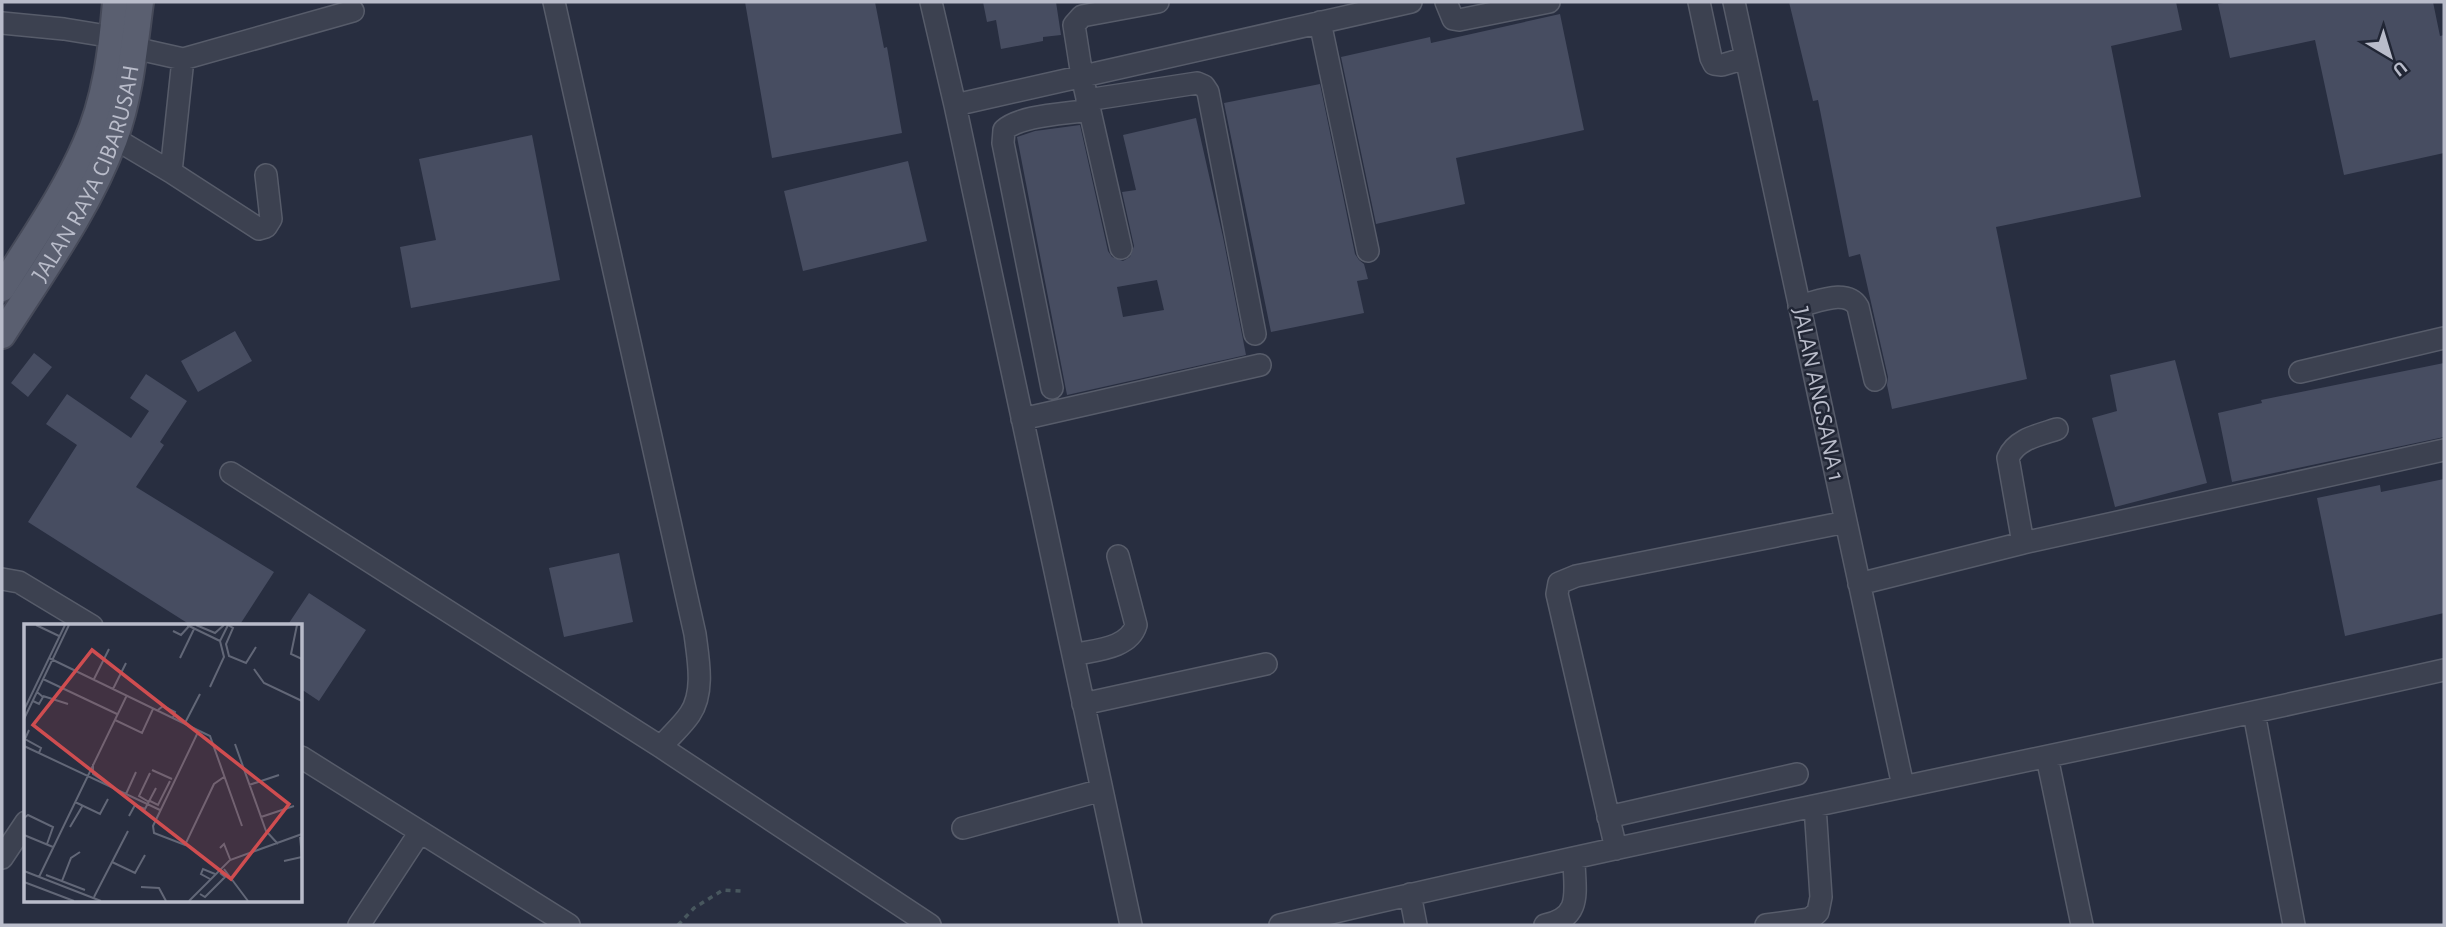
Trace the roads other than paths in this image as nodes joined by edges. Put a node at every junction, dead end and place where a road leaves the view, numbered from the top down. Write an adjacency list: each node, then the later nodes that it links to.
1 (116, 2): 14 (main road, JALAN RAYA CIBARUSAH)
2 (140, 2): 14 (main road, JALAN RAYA CIBARUSAH)
3 (554, 2): 49 (street)
4 (931, 2): 18 (street)
5 (1158, 2): 17 (street)
6 (1411, 2): 12 (street)
7 (1446, 2): 8 (street)
8 (1549, 2)
9 (1699, 2): 15 (street)
10 (1734, 2): 15 (street, JALAN ANGSANA 1)
11 (353, 11): 16 (street)
12 (1320, 22): 17 (street); 24 (street)
13 (2, 23): 14 (street)
14 (124, 43): 16 (street); 20 (main road, JALAN RAYA CIBARUSAH); 25 (main road, JALAN RAYA CIBARUSAH)
15 (1746, 58): 26 (street, JALAN ANGSANA 1)
16 (183, 59): 21 (street)
17 (1082, 76): 18 (street); 19 (street)
18 (955, 105): 34 (street)
19 (1088, 105): 23 (street); 27 (street); 33 (street)
20 (114, 138): 21 (street); 28 (main road, JALAN RAYA CIBARUSAH)
21 (171, 172): 22 (street)
22 (266, 175)
23 (1121, 248)
24 (1368, 251)
25 (2, 288)
26 (1799, 306): 32 (street); 38 (street, JALAN ANGSANA 1)
27 (1255, 334)
28 (2, 335)
29 (2444, 338): 31 (street)
30 (1260, 365): 34 (street)
31 (2300, 372)
32 (1875, 380)
33 (1052, 388)
34 (1022, 419): 44 (street)
35 (2057, 429): 39 (street)
36 (2444, 450): 39 (street)
37 (231, 473): 49 (street)
38 (1846, 522): 42 (street, JALAN ANGSANA 1); 56 (street)
39 (2022, 543): 42 (street)
40 (1118, 556): 44 (street)
41 (2, 579): 43 (street)
42 (1859, 584): 53 (street, JALAN ANGSANA 1)
43 (89, 624)
44 (1073, 655): 47 (street)
45 (1266, 664): 47 (street)
46 (2444, 670): 48 (street)
47 (1083, 704): 54 (street)
48 (2254, 713): 50 (street); 73 (street)
49 (661, 747): 66 (street)
50 (2046, 757): 53 (street); 72 (street)
51 (303, 758): 59 (street)
52 (1797, 774): 56 (street)
53 (1903, 786): 55 (street)
54 (1102, 790): 58 (street); 67 (street)
55 (1815, 806): 60 (street); 71 (street)
56 (1608, 817): 60 (street)
57 (24, 825): 61 (street)
58 (963, 828)
59 (420, 832): 64 (street); 65 (street)
60 (1616, 849): 62 (street)
61 (2, 858)
62 (1574, 858): 63 (street); 70 (street)
63 (1410, 894): 68 (street); 69 (street)
64 (359, 925)
65 (569, 925)
66 (930, 925)
67 (1131, 925)
68 (1282, 925)
69 (1416, 925)
70 (1545, 925)
71 (1766, 925)
72 (2082, 925)
73 (2294, 925)

